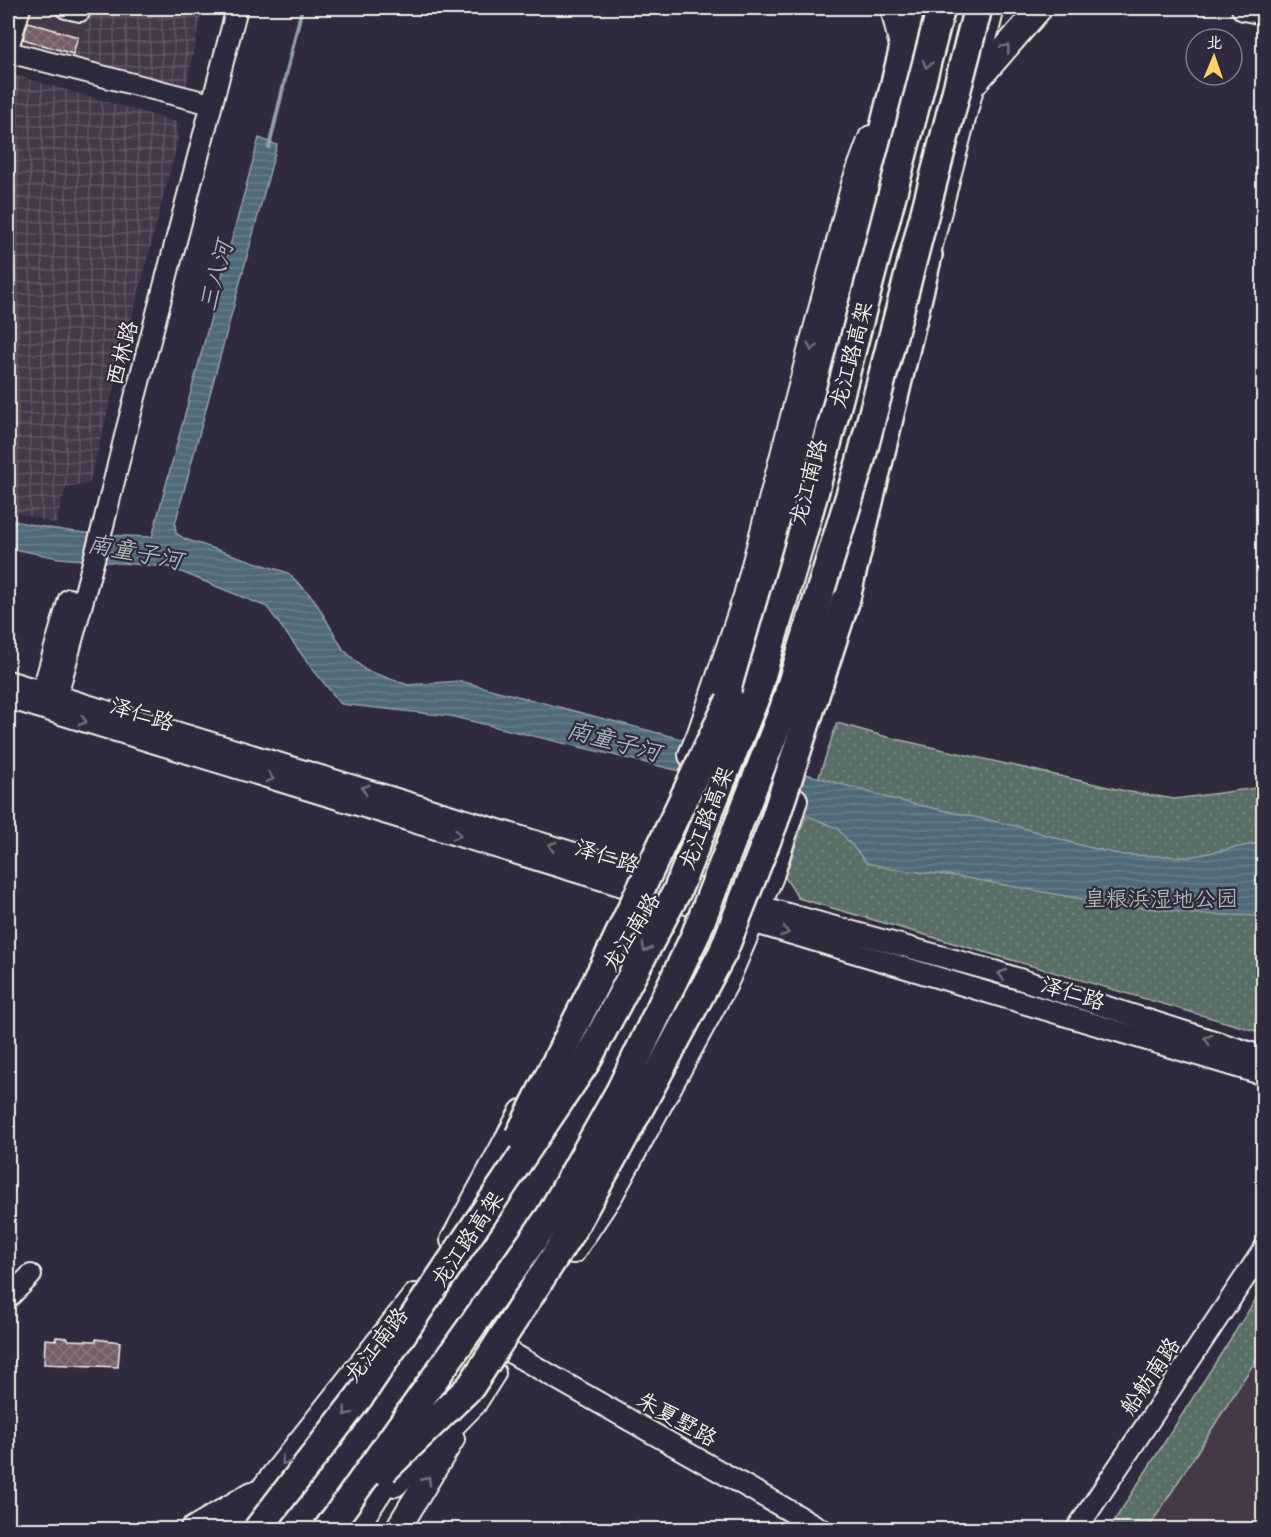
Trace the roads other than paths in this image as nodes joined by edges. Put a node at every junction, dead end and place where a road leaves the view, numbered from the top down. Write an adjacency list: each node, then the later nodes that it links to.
1 (20, 8): 14 (street)
2 (66, 8): 3 (street)
3 (81, 8)
4 (226, 8): 18 (street, 西林路)
5 (237, 8): 18 (street, 西林路)
6 (894, 8): 15 (main road)
7 (914, 8): 15 (main road, 龙江南路)
8 (941, 8): 28 (highway, 龙江路高架, one-way to 28, bridge)
9 (978, 8): 36 (highway, 龙江路高架, bridge)
10 (992, 8): 17 (main road)
11 (1040, 8): 17 (main road, one-way to 11)
12 (1244, 8): 13 (main road)
13 (1263, 12)
14 (8, 48)
15 (903, 51): 23 (main road, one-way to 23); 23 (main road, 龙江南路); 28 (highway, bridge)
16 (8, 52): 18 (street)
17 (972, 88): 19 (main road)
18 (206, 103): 22 (street, 西林路)
19 (928, 255): 24 (main road); 25 (main road); 36 (highway, bridge)
20 (8, 681): 22 (street, 泽仁路)
21 (8, 698): 22 (street, 泽仁路)
22 (48, 701): 23 (street, 泽仁路)
23 (647, 884): 24 (street, 泽仁路); 35 (main road, 龙江南路, one-way to 35)
24 (722, 904): 25 (street, 泽仁路); 30 (main road)
25 (755, 914): 26 (street, 泽仁路, one-way to 25); 27 (street, 泽仁路, one-way to 27); 33 (main road)
26 (1263, 1057)
27 (1263, 1075)
28 (469, 1237): 39 (highway, 龙江路高架, one-way to 39, bridge)
29 (1263, 1249): 42 (street, 船舫南路)
30 (533, 1258): 34 (main road); 36 (main road)
31 (31, 1275): 32 (street)
32 (8, 1298)
33 (508, 1351): 34 (main road); 41 (street, 朱夏墅路)
34 (474, 1403): 36 (main road); 40 (main road, one-way to 34)
35 (267, 1485): 37 (main road); 38 (main road, 龙江南路)
36 (344, 1524)
37 (192, 1530)
38 (231, 1530)
39 (256, 1530)
40 (397, 1530)
41 (823, 1530)
42 (1076, 1530)

